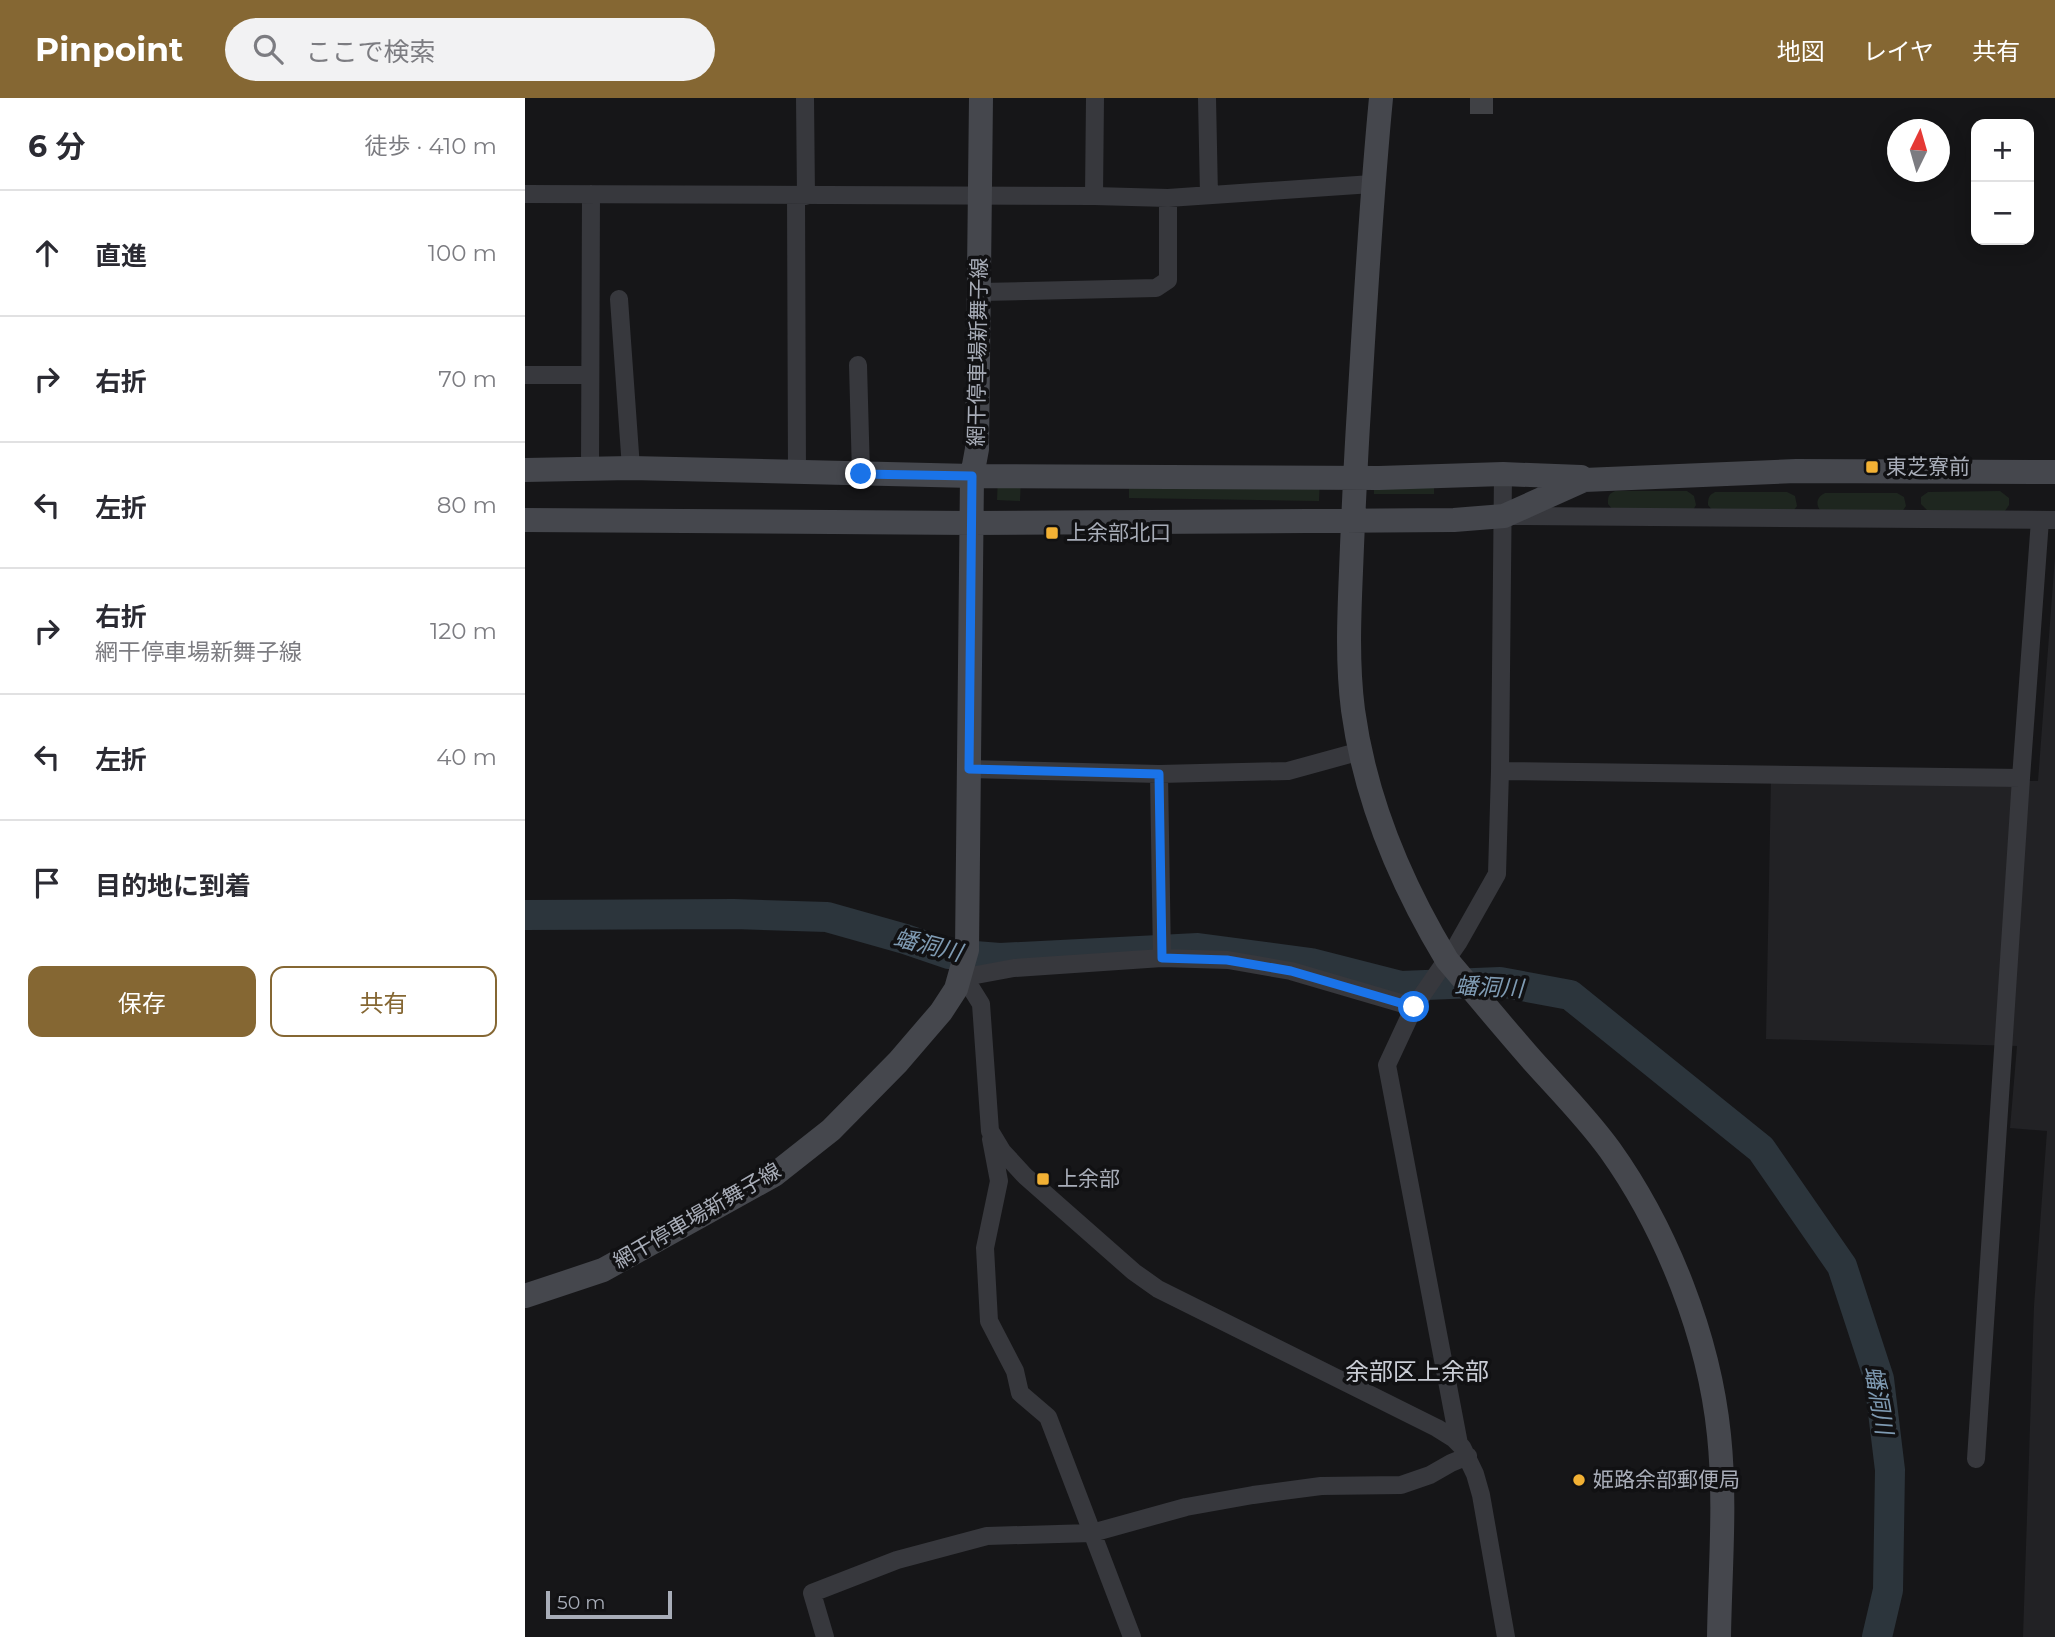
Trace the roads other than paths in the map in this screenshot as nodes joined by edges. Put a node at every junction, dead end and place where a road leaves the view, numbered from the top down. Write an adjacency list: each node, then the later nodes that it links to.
1 (805, 98): 10 (street)
2 (981, 98): 11 (street, 網干停車場新舞子線)
3 (1095, 98): 12 (street)
4 (1207, 98): 9 (street)
5 (1381, 98): 6 (street)
6 (1372, 184): 9 (street); 27 (street)
7 (525, 194): 8 (street)
8 (591, 194): 10 (street); 18 (street)
9 (1209, 195): 13 (street)
10 (801, 196): 11 (street); 23 (street)
11 (981, 196): 12 (street); 14 (street, 網干停車場新舞子線)
12 (1094, 196): 13 (street)
13 (1168, 198): 14 (street)
14 (980, 292): 26 (street, 網干停車場新舞子線)
15 (619, 299): 20 (street)
16 (858, 365): 24 (street)
17 (525, 375): 18 (street)
18 (589, 375): 19 (street)
19 (590, 468): 20 (street); 21 (street)
20 (631, 468): 23 (street)
21 (525, 470)
22 (2055, 472): 28 (street)
23 (797, 474): 24 (street)
24 (861, 474): 26 (street)
25 (1503, 474): 27 (street); 28 (street); 29 (street)
26 (972, 476): 27 (street); 33 (street, 網干停車場新舞子線)
27 (1354, 477): 32 (street)
28 (1631, 478): 29 (street)
29 (1504, 516): 31 (street); 32 (street); 36 (street)
30 (525, 520): 33 (street)
31 (2048, 520): 38 (street)
32 (1353, 522): 33 (street); 34 (street)
33 (972, 523): 35 (street, 網干停車場新舞子線)
34 (1361, 751): 37 (street); 39 (street)
35 (969, 769): 37 (street); 41 (street, 網干停車場新舞子線)
36 (1500, 771): 38 (street); 39 (street)
37 (1159, 774): 40 (street)
38 (2021, 778): 46 (street)
39 (1453, 952): 42 (street); 51 (street)
40 (1162, 958): 41 (street); 42 (street)
41 (964, 965): 43 (street); 44 (street, 網干停車場新舞子線)
42 (1414, 1007): 45 (street)
43 (990, 1131): 45 (street); 47 (street)
44 (525, 1296)
45 (1463, 1450): 47 (street); 50 (street)
46 (1976, 1459)
47 (1092, 1533): 48 (street); 49 (street)
48 (825, 1637)
49 (1132, 1637)
50 (1506, 1637)
51 (1719, 1637)

